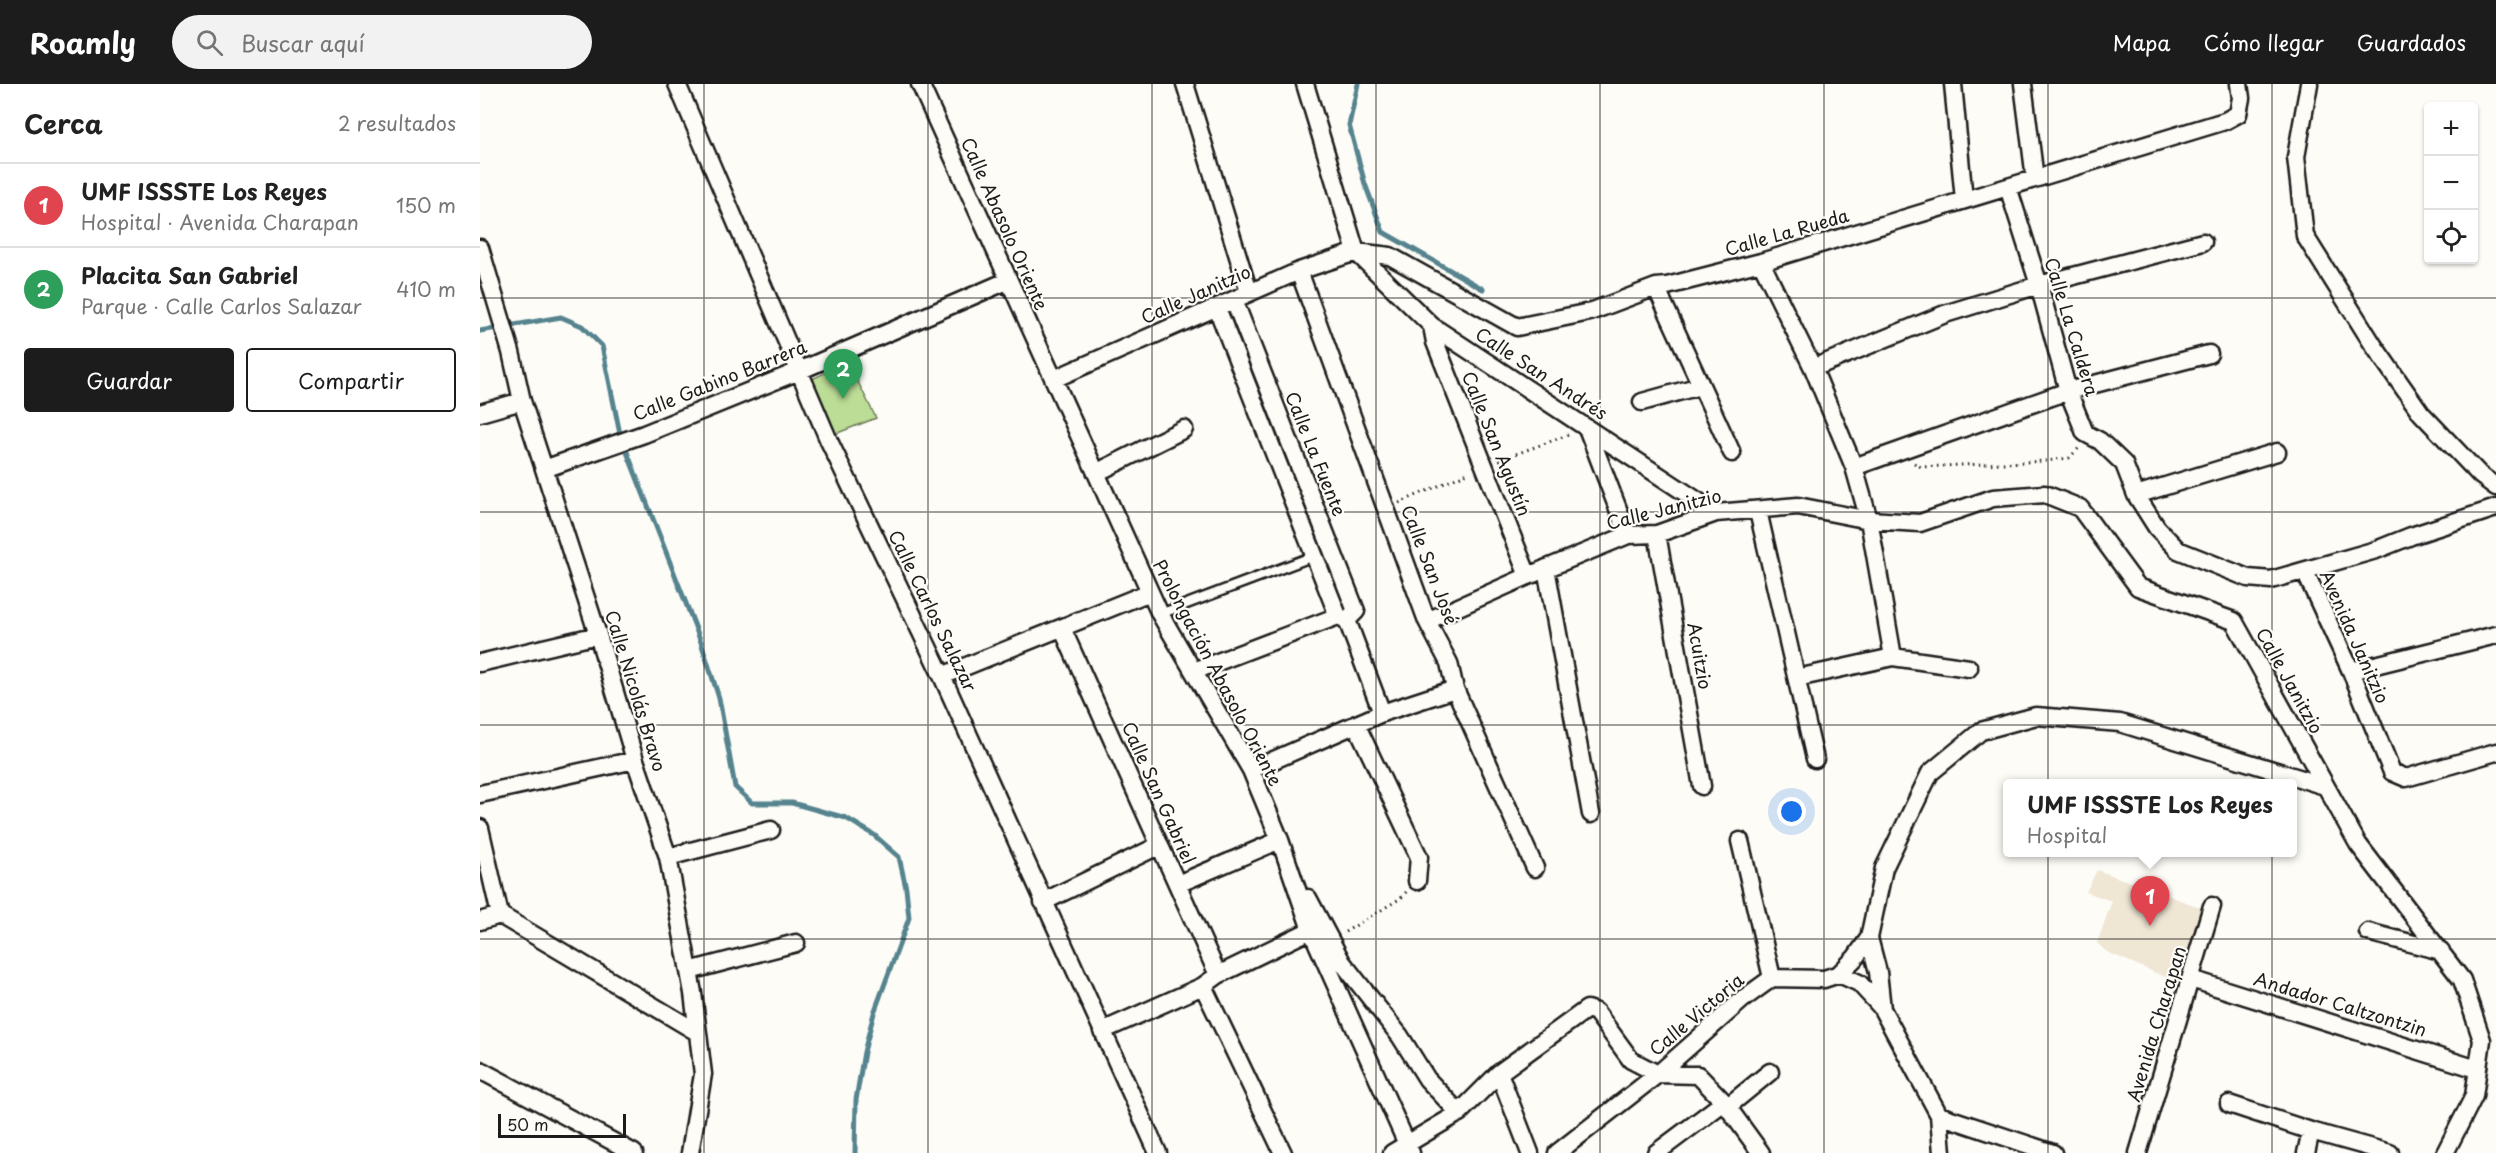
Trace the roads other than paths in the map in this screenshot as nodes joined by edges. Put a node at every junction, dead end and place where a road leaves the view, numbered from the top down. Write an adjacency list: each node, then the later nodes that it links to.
1 (678, 84): 26 (street, Calle Carlos Salazar)
2 (920, 84): 17 (street, Calle Abasolo Oriente)
3 (1185, 84): 20 (street)
4 (1305, 84): 14 (street)
5 (1953, 84): 11 (street)
6 (2023, 84): 9 (street)
7 (2239, 84): 9 (street, Calle La Rueda)
8 (2309, 84): 42 (street)
9 (2035, 179): 10 (street, Calle La Rueda)
10 (2008, 187): 11 (street, Calle La Rueda); 18 (street, Calle La Caldera)
11 (1965, 200): 15 (street, Calle La Rueda)
12 (2203, 242): 18 (street)
13 (480, 248): 30 (street, Calle Nicolás Bravo)
14 (1356, 252): 16 (street, Calle Janitzio); 19 (street, Calle La Rueda); 23 (street, Calle San Andrés)
15 (1761, 262): 19 (street, Calle La Rueda); 25 (street)
16 (1299, 271): 20 (street, Calle Janitzio); 57 (street, Calle San José)
17 (1007, 280): 26 (street, Calle Gabino Barrera); 27 (street, Calle Abasolo Oriente)
18 (2039, 285): 25 (street); 29 (street, Calle La Caldera)
19 (1656, 286): 28 (street)
20 (1249, 292): 21 (street, Calle Janitzio)
21 (1234, 300): 22 (street, Calle Janitzio); 37 (street, Calle La Fuente)
22 (1217, 308): 27 (street, Calle Janitzio); 39 (street, Calle La Fuente)
23 (1432, 327): 33 (street, Calle San Andrés); 53 (street, Calle San Agustín)
24 (2209, 354): 29 (street)
25 (1813, 368): 38 (street)
26 (799, 371): 40 (street, Calle Gabino Barrera); 66 (street, Calle Carlos Salazar)
27 (1054, 379): 41 (street, Prolongación Abasolo Oriente)
28 (1700, 386): 31 (street); 36 (street)
29 (2067, 391): 38 (street); 43 (street, Calle La Caldera)
30 (522, 401): 32 (street); 40 (street, Calle Nicolás Bravo)
31 (1641, 402)
32 (480, 413)
33 (1587, 428): 46 (street, Calle San Andrés); 49 (street)
34 (1184, 429): 41 (street)
35 (2277, 452): 43 (street)
36 (1732, 453)
37 (1298, 462): 39 (street); 56 (street, Calle La Fuente)
38 (1854, 467): 47 (street)
39 (1280, 468): 50 (street, Calle La Fuente)
40 (544, 469): 59 (street, Calle Nicolás Bravo)
41 (1096, 473): 54 (street, Prolongación Abasolo Oriente)
42 (2496, 487)
43 (2136, 495): 52 (street, Avenida Janitzio)
44 (2496, 508): 52 (street)
45 (1758, 511): 46 (street, Calle Janitzio); 47 (street, Calle Janitzio); 67 (street)
46 (1716, 513): 48 (street, Calle Janitzio)
47 (1869, 520): 61 (street); 76 (street, Calle Janitzio)
48 (1657, 534): 49 (street, Calle Janitzio); 75 (street, Acuitzio)
49 (1628, 535): 51 (street, Calle Janitzio)
50 (1314, 556): 55 (lane); 56 (street, Calle La Fuente)
51 (1546, 568): 53 (street, Calle Janitzio); 78 (street)
52 (2305, 572): 65 (street, Avenida Janitzio)
53 (1528, 576): 57 (street, Calle Janitzio)
54 (1150, 592): 55 (street, Prolongación Abasolo Oriente); 58 (street)
55 (1160, 614): 64 (street, Prolongación Abasolo Oriente)
56 (1342, 618): 64 (street); 69 (street, Calle La Fuente)
57 (1427, 621): 68 (street, Calle San José)
58 (1062, 628): 66 (street); 83 (street, Calle San Gabriel)
59 (597, 635): 62 (street); 73 (street, Calle Nicolás Bravo)
60 (2496, 635): 65 (street)
61 (1893, 657): 63 (street); 67 (street)
62 (480, 663)
63 (1969, 668)
64 (1194, 671): 74 (street, Prolongación Abasolo Oriente)
65 (2350, 671): 71 (street, Avenida Janitzio)
66 (942, 676): 89 (street, Calle Carlos Salazar)
67 (1797, 678): 72 (street)
68 (1455, 689): 69 (street); 86 (street, Calle San José)
69 (1382, 713): 70 (street)
70 (1356, 723): 74 (street); 87 (street)
71 (2496, 752)
72 (1815, 759)
73 (635, 760): 77 (street); 84 (street, Calle Nicolás Bravo)
74 (1251, 770): 81 (street, Prolongación Abasolo Oriente)
75 (1702, 786)
76 (2325, 786): 95 (street); 97 (street, Calle Janitzio)
77 (480, 794)
78 (1591, 814)
79 (480, 828): 91 (street)
80 (771, 830): 84 (street)
81 (1280, 840): 85 (street, Prolongación Abasolo Oriente); 88 (street)
82 (1740, 841): 101 (street)
83 (1160, 845): 88 (street, Calle San Gabriel); 89 (street)
84 (668, 857): 98 (street, Calle Nicolás Bravo)
85 (1288, 863): 93 (street, Prolongación Abasolo Oriente); 114 (street)
86 (1535, 868)
87 (1417, 881)
88 (1178, 884): 100 (street, Calle San Gabriel)
89 (1043, 902): 105 (street, Calle Carlos Salazar)
90 (2212, 906): 102 (street, Avenida Charapan)
91 (500, 915): 92 (street); 106 (street)
92 (480, 921)
93 (1311, 930): 100 (street); 117 (street, Prolongación Abasolo Oriente)
94 (2368, 932): 97 (street)
95 (1869, 938): 99 (street); 104 (street)
96 (796, 943): 98 (street)
97 (2441, 951): 107 (street, Calle Janitzio)
98 (689, 971): 106 (street, Calle Nicolás Bravo)
99 (1839, 974): 101 (street, Calle Victoria); 104 (street)
100 (1218, 975): 103 (street)
101 (1772, 978): 111 (street, Calle Victoria)
102 (2191, 979): 107 (street, Andador Caltzontzin); 128 (street, Avenida Charapan)
103 (1203, 987): 105 (street); 121 (street)
104 (1882, 1009): 115 (street)
105 (1102, 1031): 120 (street, Calle Carlos Salazar)
106 (698, 1032): 119 (street, Calle Nicolás Bravo)
107 (2477, 1069): 131 (street, Calle Janitzio)
108 (480, 1070): 118 (street)
109 (1770, 1072): 113 (street)
110 (1498, 1073): 111 (street); 114 (street); 122 (street)
111 (1658, 1074): 113 (street); 123 (street, Calle Victoria)
112 (2229, 1104): 116 (street)
113 (1725, 1105): 124 (street); 125 (street)
114 (1458, 1113): 117 (street)
115 (1939, 1115): 126 (street); 127 (street)
116 (2311, 1131): 129 (street); 130 (street)
117 (1403, 1150)
118 (634, 1153)
119 (690, 1153)
120 (1158, 1153)
121 (1283, 1153)
122 (1530, 1153)
123 (1557, 1153)
124 (1656, 1153)
125 (1761, 1153)
126 (1942, 1153)
127 (2053, 1153)
128 (2138, 1153)
129 (2306, 1153)
130 (2390, 1153)
131 (2445, 1153)

